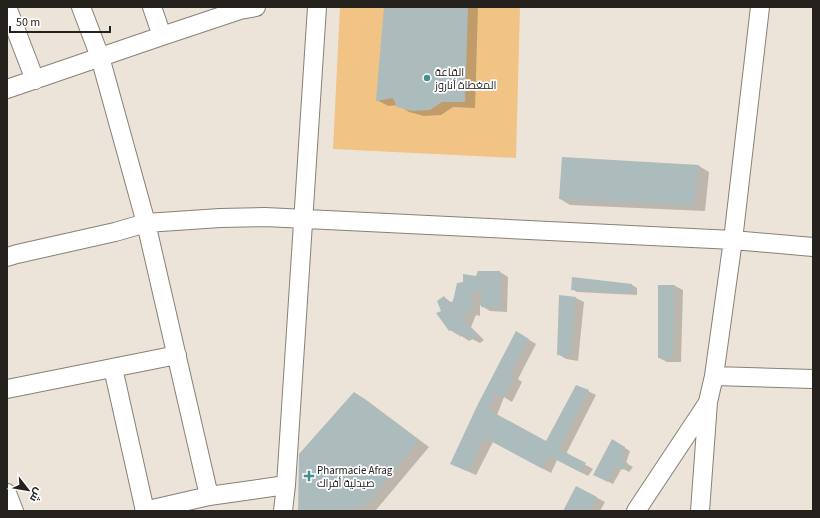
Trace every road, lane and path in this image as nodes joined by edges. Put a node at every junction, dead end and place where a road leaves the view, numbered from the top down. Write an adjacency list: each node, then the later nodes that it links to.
1 (7, 7): 10 (street)
2 (81, 7): 9 (street)
3 (152, 7): 8 (street)
4 (256, 7): 7 (street)
5 (317, 7): 12 (street)
6 (760, 7): 14 (street)
7 (219, 12): 8 (street)
8 (162, 36): 9 (street)
9 (100, 57): 10 (street); 13 (street)
10 (34, 80): 11 (street)
11 (7, 89)
12 (303, 220): 13 (street); 14 (street); 23 (street)
13 (146, 223): 16 (street); 17 (street)
14 (733, 240): 15 (street); 19 (street)
15 (813, 247)
16 (7, 257)
17 (177, 355): 18 (street); 25 (street)
18 (113, 368): 21 (street); 27 (street)
19 (714, 376): 20 (street); 22 (street)
20 (813, 379)
21 (7, 389)
22 (708, 402): 29 (street); 30 (street)
23 (286, 485): 25 (street); 28 (street)
24 (7, 493): 26 (street)
25 (208, 496): 27 (street)
26 (14, 511)
27 (144, 511)
28 (283, 511)
29 (636, 511)
30 (700, 511)

